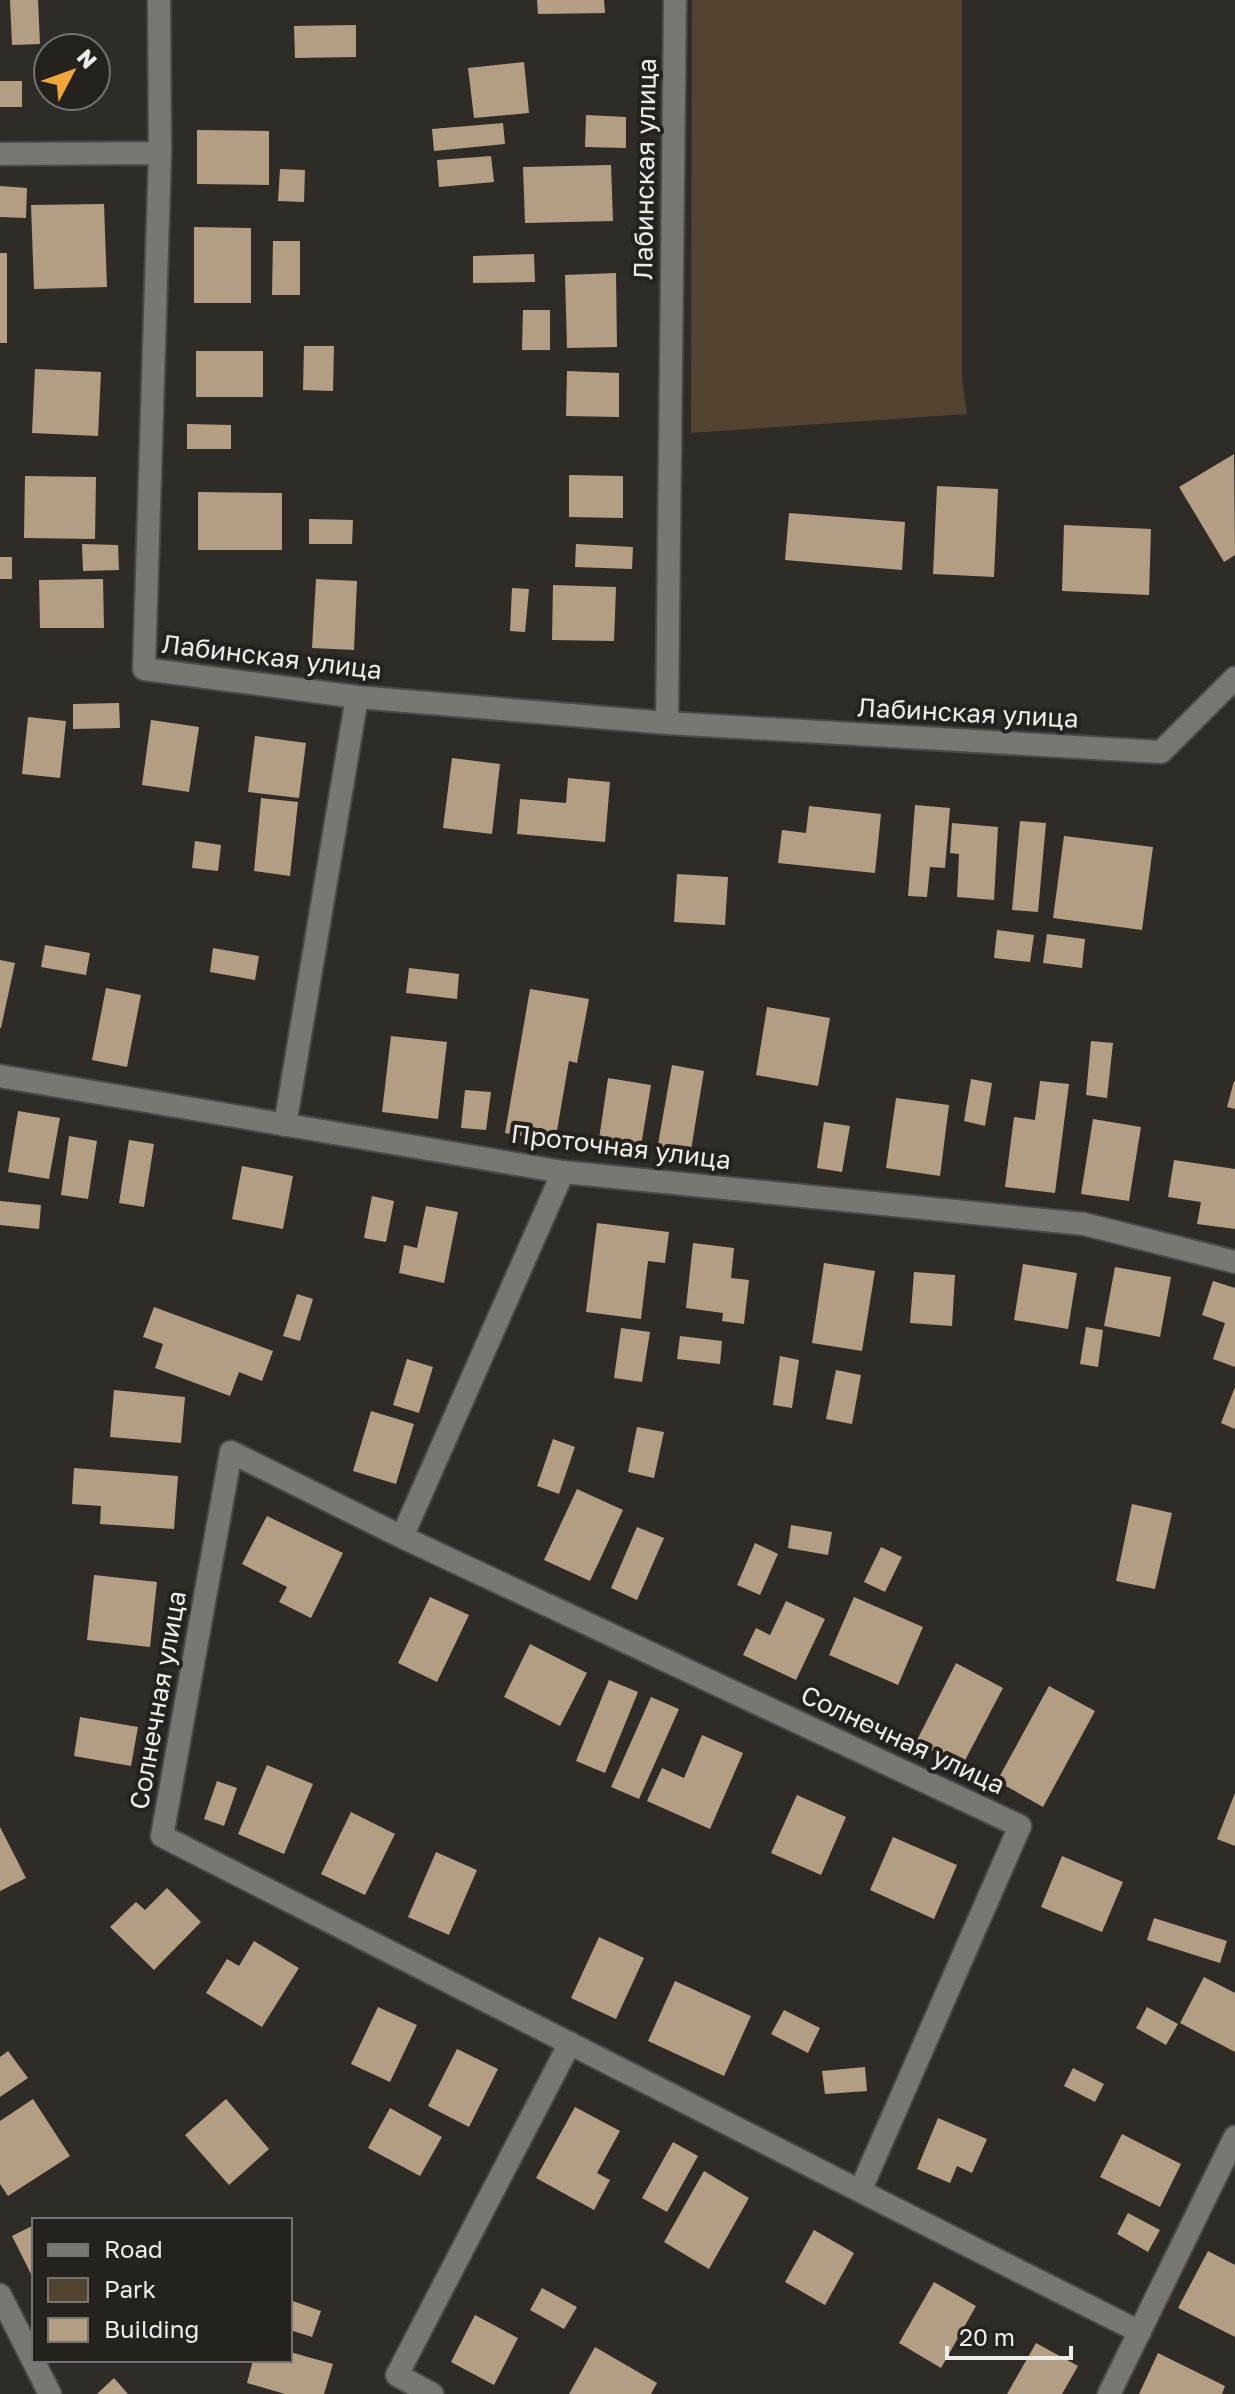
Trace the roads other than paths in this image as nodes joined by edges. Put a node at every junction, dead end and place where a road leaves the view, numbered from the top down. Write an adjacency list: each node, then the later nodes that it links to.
1 (159, 0): 3 (street, Лабинская улица)
2 (675, 0): 7 (street, Лабинская улица)
3 (160, 153): 4 (street); 6 (street, Лабинская улица)
4 (0, 154)
5 (1235, 678): 7 (street, Лабинская улица)
6 (357, 697): 7 (street, Лабинская улица); 9 (street)
7 (667, 723)
8 (0, 1076): 9 (street, Проточная улица)
9 (285, 1125): 10 (street, Проточная улица)
10 (563, 1172): 11 (street, Проточная улица); 12 (street)
11 (1235, 1262)
12 (402, 1537): 13 (street, Солнечная улица); 15 (street, Солнечная улица)
13 (570, 2043): 15 (street, Солнечная улица); 21 (street)
14 (1235, 2137): 17 (street)
15 (860, 2191): 17 (street, Солнечная улица)
16 (0, 2295): 18 (street)
17 (1140, 2332): 22 (street)
18 (32, 2358)
19 (34, 2362): 20 (street)
20 (50, 2394)
21 (432, 2394)
22 (1109, 2394)

